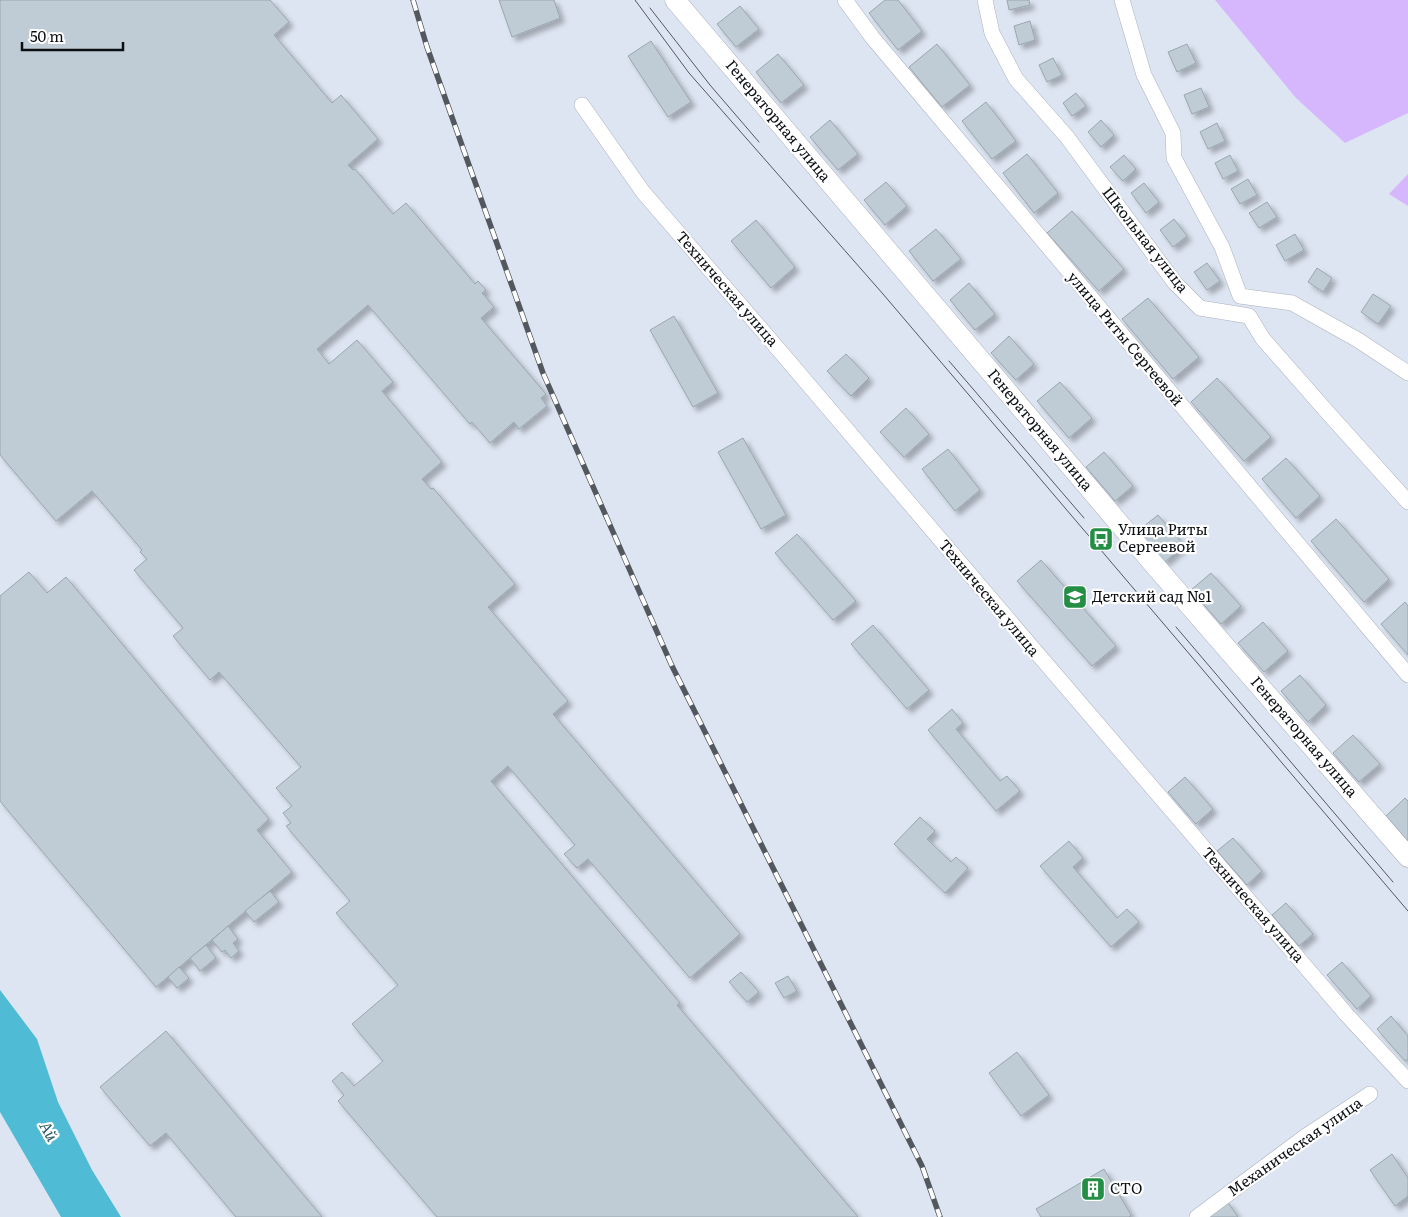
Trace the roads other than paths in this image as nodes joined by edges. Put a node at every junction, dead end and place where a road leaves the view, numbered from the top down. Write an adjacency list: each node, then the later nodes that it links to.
1 (675, 0): 11 (main road, Генераторная улица)
2 (845, 0): 10 (street, улица Риты Сергеевой)
3 (985, 0): 7 (street, Школьная улица)
4 (1122, 0): 6 (street)
5 (582, 105): 12 (street, Техническая улица)
6 (1240, 296): 7 (street); 8 (street)
7 (1250, 316): 9 (street)
8 (1408, 374)
9 (1408, 502)
10 (1408, 675)
11 (1408, 857)
12 (1408, 1080)
13 (1370, 1094): 14 (street, Механическая улица)
14 (1197, 1217)

